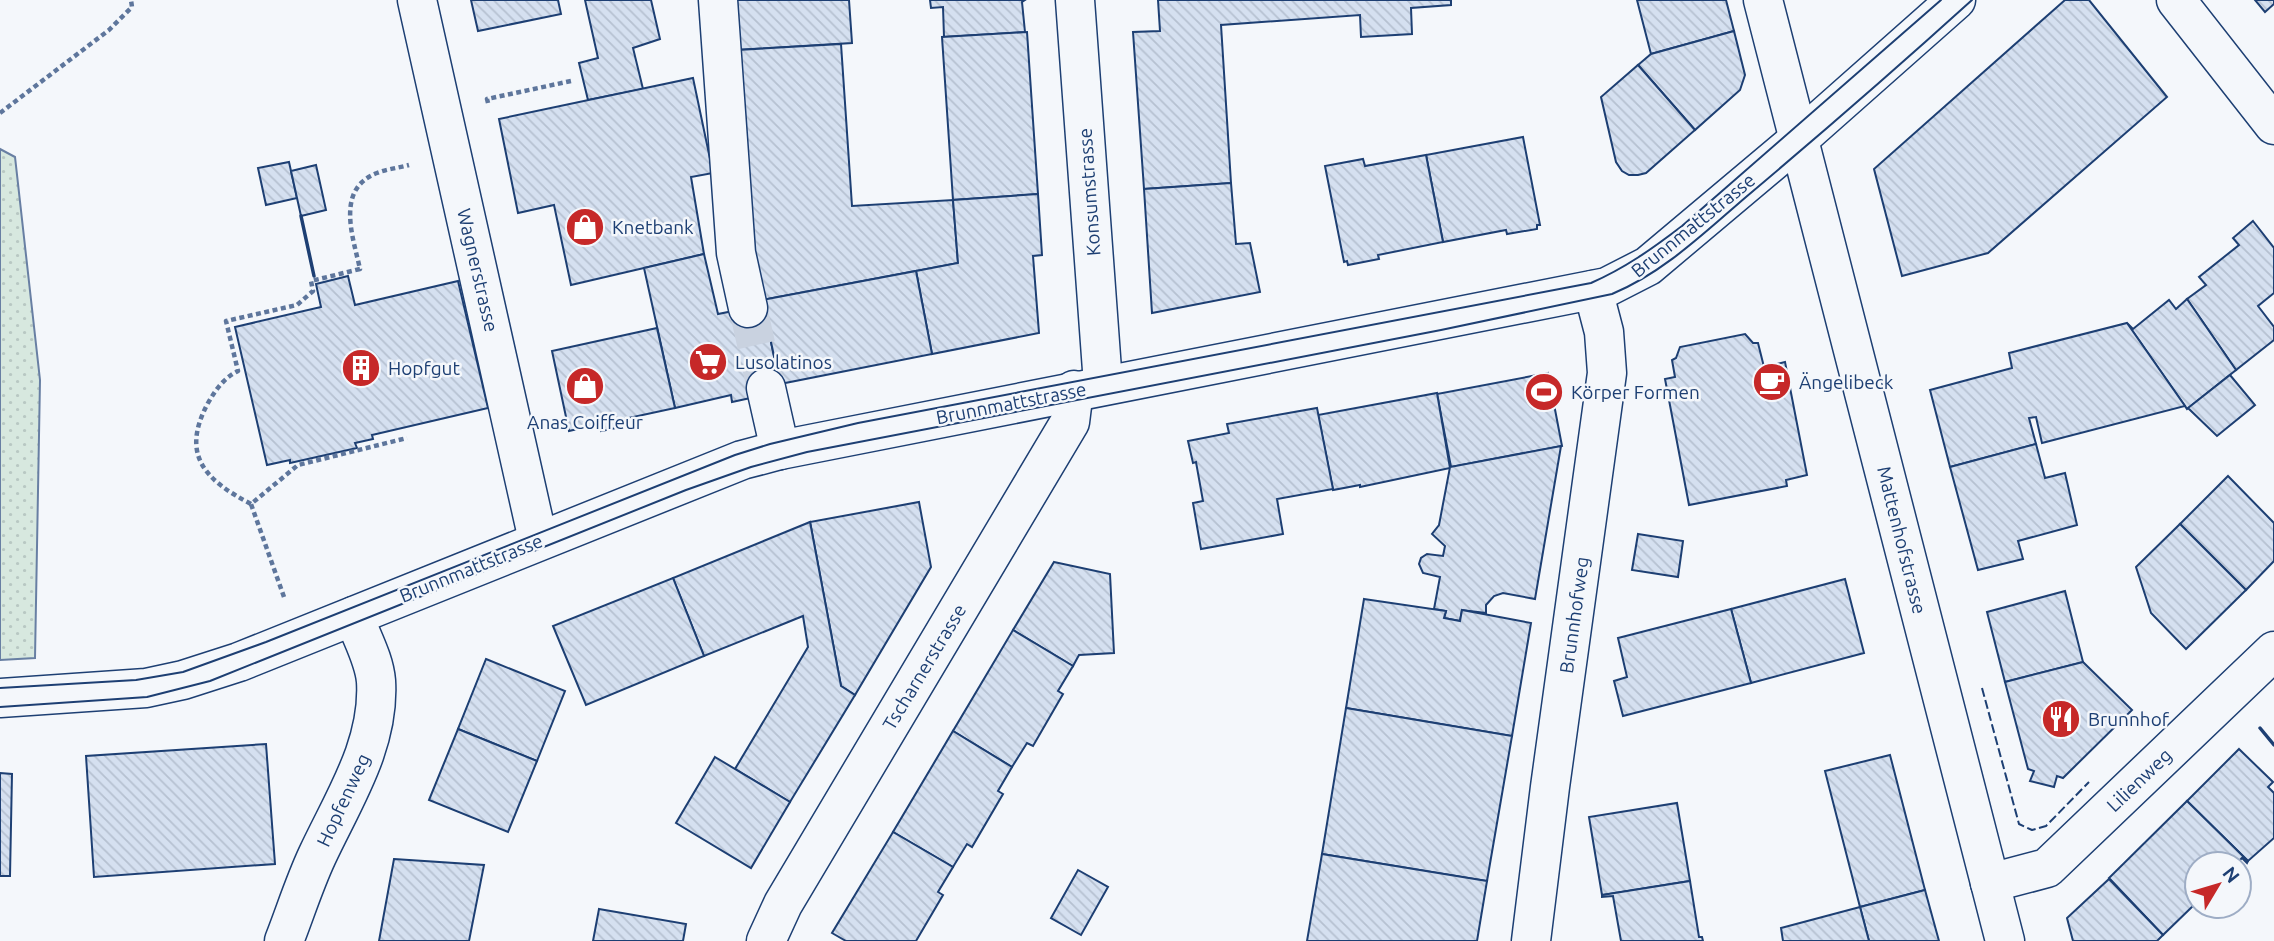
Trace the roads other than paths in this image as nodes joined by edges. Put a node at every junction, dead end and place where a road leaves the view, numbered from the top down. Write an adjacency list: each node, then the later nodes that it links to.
1 (417, 0): 14 (street, Wagnerstrasse)
2 (718, 0): 10 (street)
3 (1075, 0): 11 (street, Konsumstrasse)
4 (1763, 0): 8 (street, Mattenhofstrasse)
5 (1956, 0): 8 (street, Brunnmattstrasse)
6 (2176, 0): 7 (street)
7 (2274, 125)
8 (1799, 139): 9 (street, Brunnmattstrasse); 18 (street, Mattenhofstrasse)
9 (1594, 290): 11 (street, Brunnmattstrasse); 21 (street, Brunnhofweg)
10 (748, 307)
11 (1089, 387): 13 (street, Brunnmattstrasse); 20 (street, Tscharnerstrasse)
12 (766, 388): 13 (street)
13 (780, 450): 14 (street, Brunnmattstrasse)
14 (538, 540): 15 (street, Brunnmattstrasse)
15 (354, 616): 17 (street, Brunnmattstrasse); 19 (street, Hopfenweg)
16 (2274, 651): 18 (street, Lilienweg)
17 (0, 698)
18 (1990, 883): 22 (street, Mattenhofstrasse)
19 (284, 941)
20 (766, 941)
21 (1531, 941)
22 (2005, 941)

